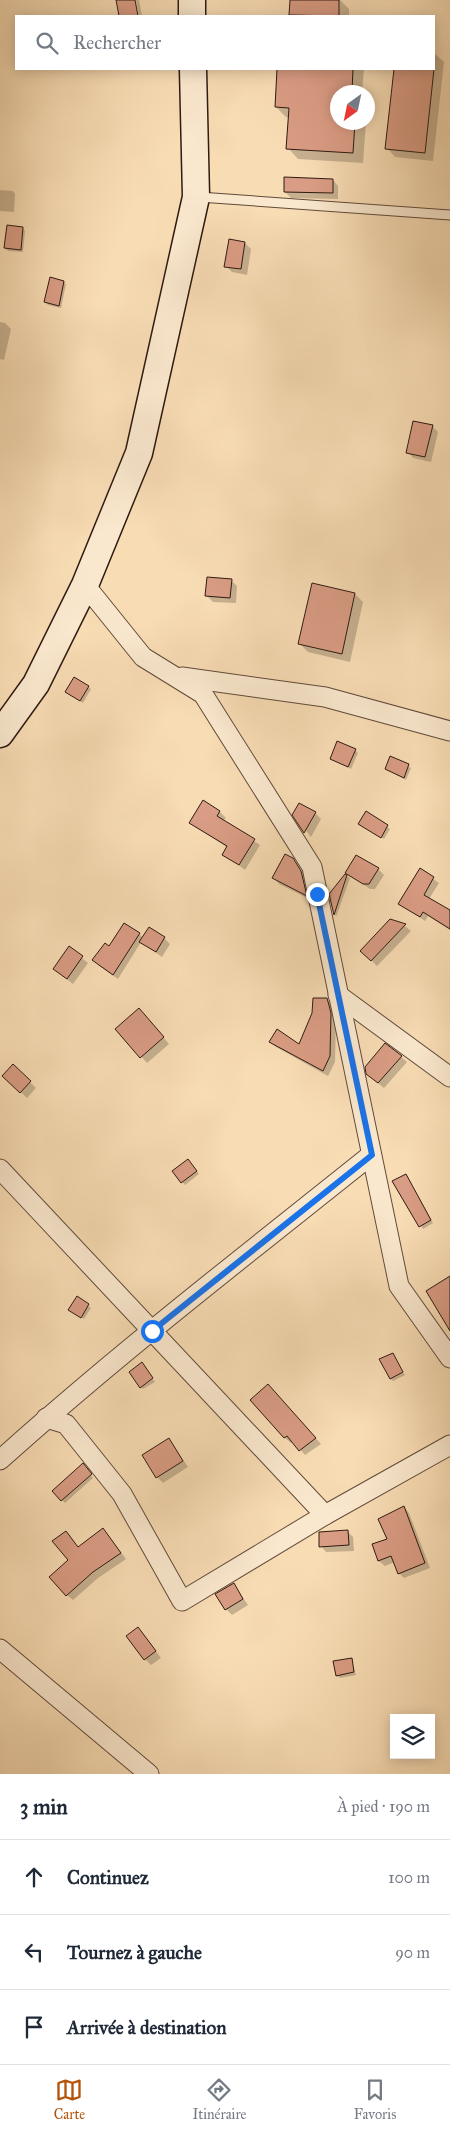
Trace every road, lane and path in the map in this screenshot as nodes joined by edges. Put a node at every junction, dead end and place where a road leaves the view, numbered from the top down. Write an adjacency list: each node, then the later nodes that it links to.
1 (192, 0): 2 (main road)
2 (192, 15)
3 (194, 70): 4 (main road)
4 (196, 197): 5 (lane); 6 (main road)
5 (450, 215)
6 (86, 586): 7 (street); 9 (main road)
7 (173, 676): 8 (street); 10 (street)
8 (450, 732)
9 (0, 734)
10 (338, 995): 11 (street); 12 (street)
11 (450, 1077)
12 (372, 1155): 14 (street); 15 (street)
13 (0, 1169): 14 (street)
14 (152, 1331): 16 (street); 19 (street)
15 (450, 1358)
16 (46, 1418): 18 (street); 19 (street)
17 (450, 1445): 19 (street)
18 (0, 1460)
19 (325, 1515)
20 (0, 1649): 21 (street)
21 (149, 1774)

